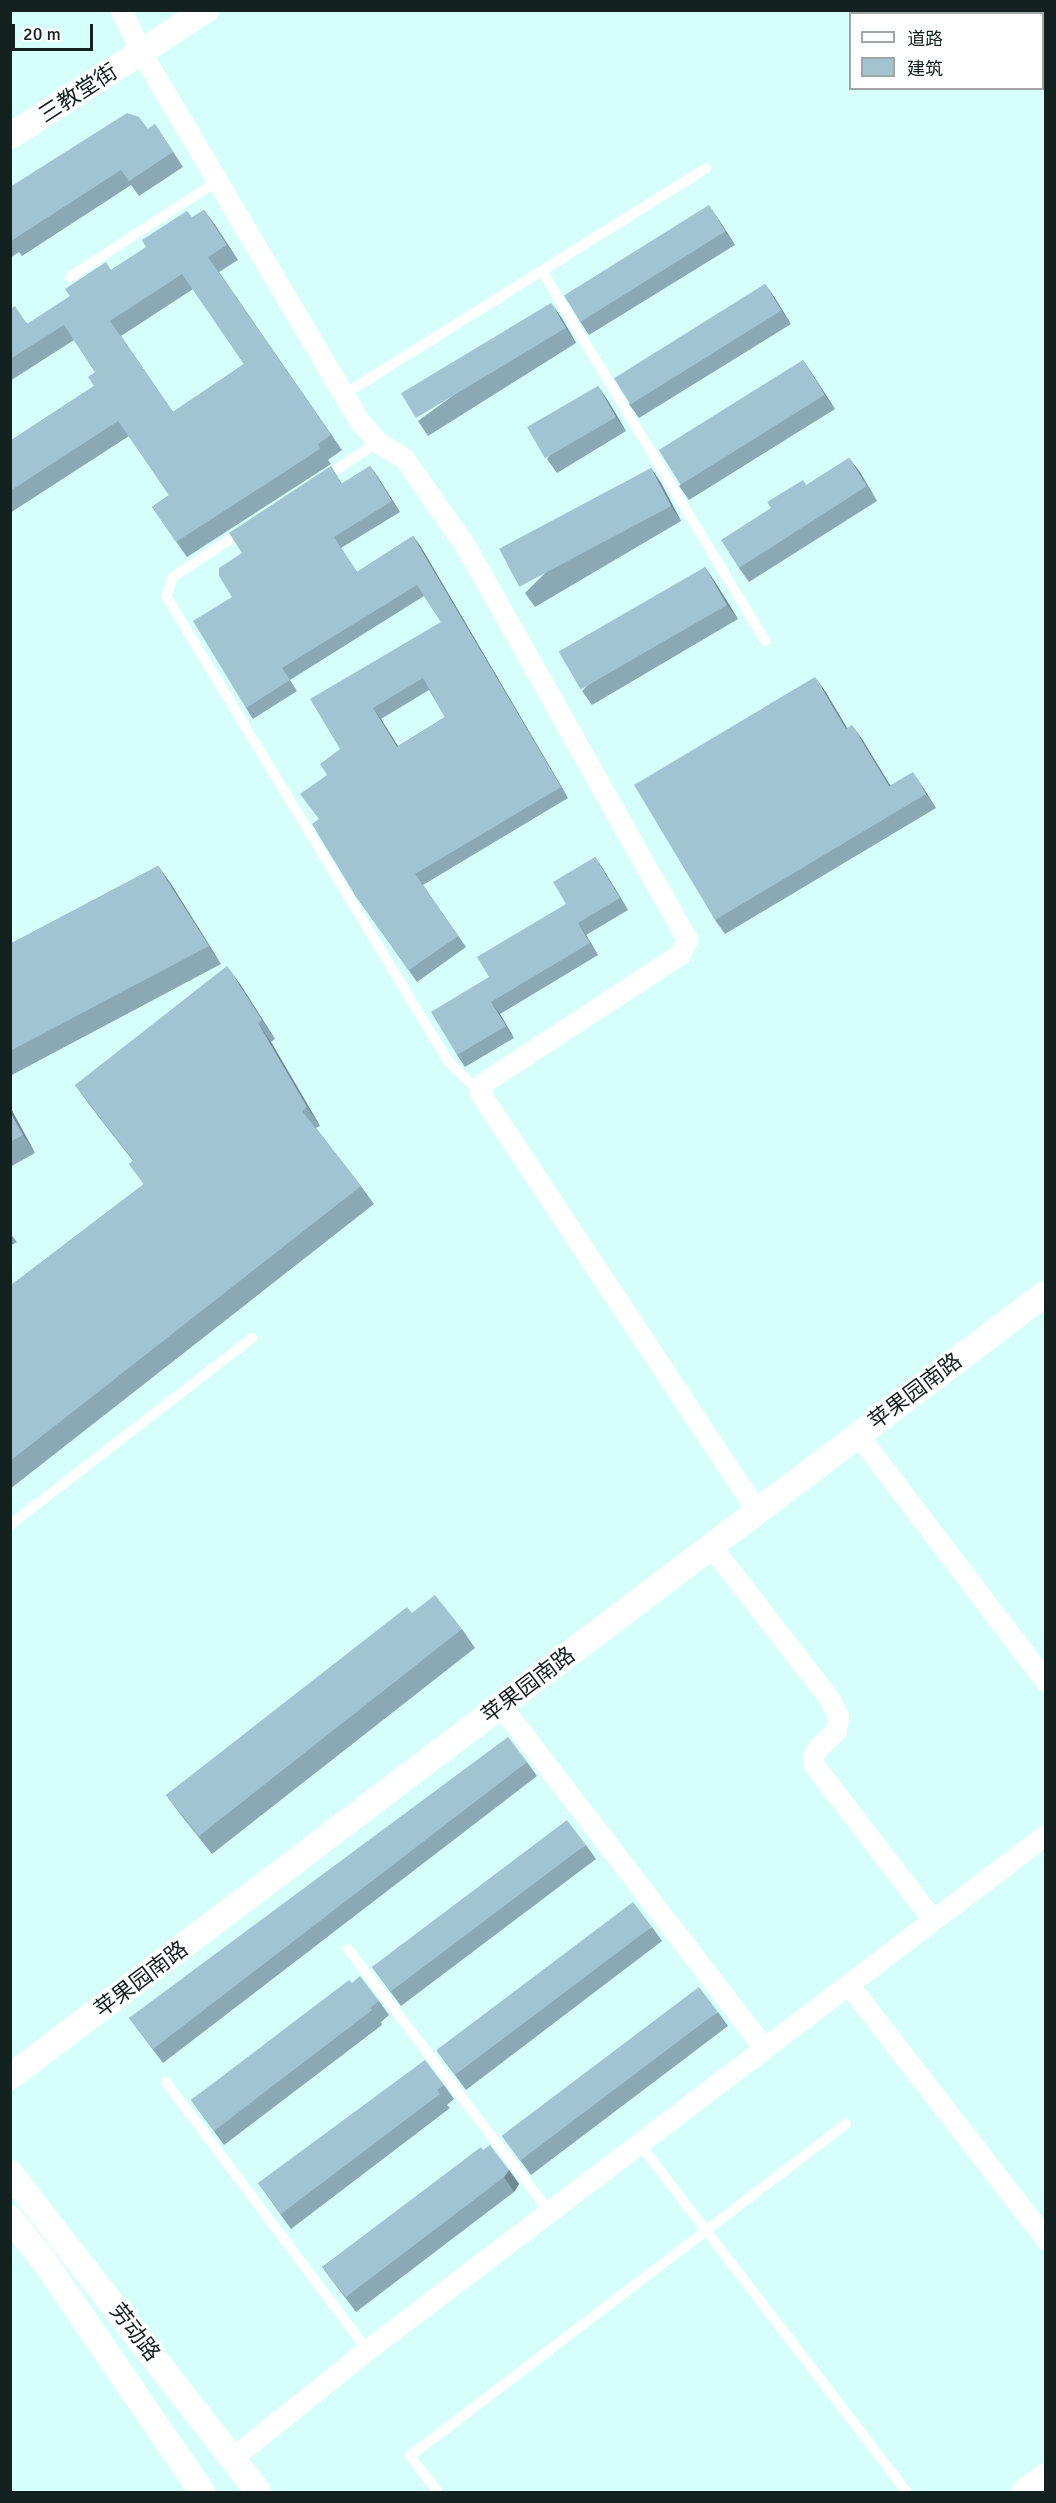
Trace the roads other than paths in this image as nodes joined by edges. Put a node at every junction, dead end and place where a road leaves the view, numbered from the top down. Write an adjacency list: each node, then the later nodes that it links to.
1 (121, 10): 3 (street)
2 (206, 10): 3 (street, 三教堂街)
3 (141, 52): 4 (street, 三教堂街); 6 (street)
4 (10, 136)
5 (706, 168): 7 (lane)
6 (217, 181): 8 (lane); 9 (street)
7 (542, 271): 9 (lane); 13 (lane)
8 (70, 277)
9 (344, 395): 10 (street)
10 (378, 442): 11 (lane); 14 (street)
11 (310, 487)
12 (251, 526): 14 (lane)
13 (765, 641)
14 (480, 1093): 18 (street)
15 (1046, 1293): 17 (street, 苹果园南路)
16 (252, 1338): 19 (lane)
17 (858, 1435): 18 (street, 苹果园南路); 21 (street)
18 (757, 1511): 20 (street, 苹果园南路)
19 (10, 1525)
20 (711, 1546): 22 (street, 苹果园南路); 24 (street)
21 (1046, 1682)
22 (501, 1706): 27 (street); 28 (street, 苹果园南路)
23 (1046, 1834): 24 (street)
24 (933, 1920): 26 (street)
25 (348, 1949): 33 (lane)
26 (848, 1984): 27 (street); 36 (street)
27 (764, 2048): 31 (street)
28 (10, 2077)
29 (166, 2082): 37 (lane)
30 (846, 2124): 35 (lane)
31 (639, 2143): 33 (street); 35 (lane)
32 (10, 2173): 38 (street, 劳动路)
33 (549, 2211): 37 (street)
34 (10, 2218): 40 (street, 劳动路)
35 (706, 2230): 42 (lane); 43 (lane)
36 (1046, 2239)
37 (368, 2350): 38 (street)
38 (232, 2458): 41 (street, 劳动路)
39 (1046, 2476): 44 (street)
40 (197, 2491)
41 (258, 2493)
42 (438, 2493)
43 (907, 2493)
44 (1024, 2493)

